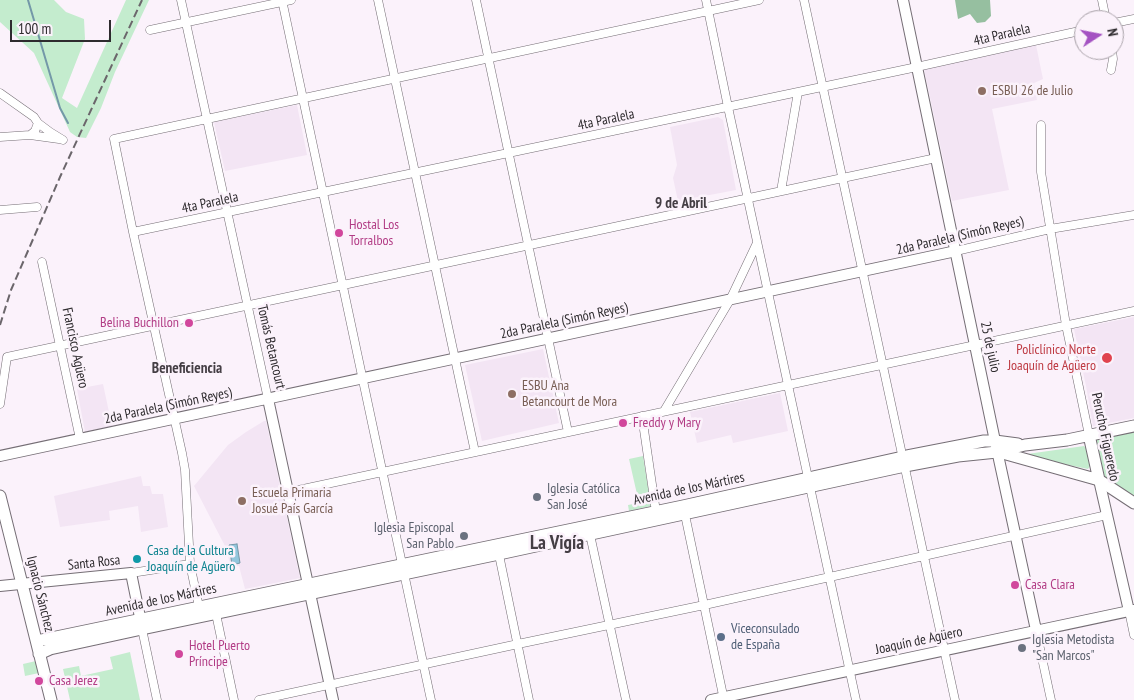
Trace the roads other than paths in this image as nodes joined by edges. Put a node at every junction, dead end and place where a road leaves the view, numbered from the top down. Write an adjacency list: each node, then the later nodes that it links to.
1 (181, 0): 11 (street, Tomás Betancourt)
2 (291, 0): 9 (street)
3 (378, 0): 18 (street)
4 (476, 0): 14 (street)
5 (706, 0): 10 (street)
6 (759, 0): 10 (street)
7 (804, 0): 19 (street)
8 (903, 0): 16 (street, 25 de julio)
9 (282, 1): 11 (street); 22 (street)
10 (708, 11): 14 (street); 23 (street)
11 (186, 22): 12 (street); 24 (street, Tomás Betancourt)
12 (150, 30)
13 (1074, 32): 16 (street, 4ta Paralela)
14 (488, 59): 18 (street); 29 (street)
15 (1113, 60): 17 (street)
16 (917, 67): 19 (street, 4ta Paralela); 30 (street, 25 de julio)
17 (1112, 70)
18 (395, 78): 22 (street); 31 (street)
19 (823, 87): 21 (street, 4ta Paralela); 32 (street)
20 (0, 92): 25 (street)
21 (798, 92): 23 (street, 4ta Paralela); 33 (street)
22 (303, 98): 24 (street); 34 (street)
23 (728, 107): 29 (street, 4ta Paralela); 35 (street)
24 (207, 119): 38 (street, Tomás Betancourt); 41 (street)
25 (38, 123): 27 (street); 27 (street)
26 (1041, 125): 40 (street, Perucho Figueredo)
27 (30, 135): 28 (street)
28 (0, 137)
29 (509, 153): 31 (street, 4ta Paralela); 43 (street)
30 (936, 158): 32 (street); 44 (street, 25 de julio)
31 (415, 173): 34 (street, 4ta Paralela); 46 (street)
32 (843, 178): 33 (street); 47 (street)
33 (781, 191): 35 (street)
34 (323, 192): 38 (street, 4ta Paralela); 48 (street)
35 (748, 198): 42 (street); 43 (street)
36 (37, 207): 37 (street)
37 (0, 210)
38 (227, 212): 41 (street, 4ta Paralela); 51 (street, Tomás Betancourt)
39 (1134, 215): 40 (street, 2da Paralela (Simón Reyes))
40 (1050, 229): 44 (street, 2da Paralela (Simón Reyes)); 53 (street, Perucho Figueredo)
41 (133, 232): 54 (street)
42 (757, 243): 49 (street); 50 (street)
43 (528, 245): 46 (street); 55 (street)
44 (956, 251): 47 (street, 2da Paralela (Simón Reyes)); 56 (street, 25 de julio)
45 (42, 262): 57 (street, Francisco Agüero)
46 (435, 265): 48 (street); 58 (street)
47 (863, 271): 49 (street, 2da Paralela (Simón Reyes)); 59 (street)
48 (343, 285): 51 (street); 60 (street)
49 (767, 292): 50 (street, 2da Paralela (Simón Reyes)); 61 (street)
50 (730, 300): 55 (street, 2da Paralela (Simón Reyes)); 64 (street)
51 (247, 305): 54 (street); 62 (street, Tomás Betancourt)
52 (1134, 311): 53 (street)
53 (1066, 325): 56 (street); 69 (street, Perucho Figueredo)
54 (154, 326): 57 (street); 66 (street)
55 (548, 339): 58 (street, 2da Paralela (Simón Reyes)); 68 (street)
56 (975, 345): 59 (street); 71 (street, 25 de julio)
57 (60, 346): 63 (street); 70 (street, Francisco Agüero)
58 (455, 359): 60 (street, 2da Paralela (Simón Reyes)); 72 (street)
59 (883, 364): 61 (street); 74 (street)
60 (363, 379): 62 (street, 2da Paralela (Simón Reyes)); 75 (street)
61 (787, 385): 64 (street); 77 (street)
62 (268, 399): 66 (street, 2da Paralela (Simón Reyes)); 78 (street, Tomás Betancourt)
63 (0, 404)
64 (664, 412): 65 (street)
65 (642, 416): 68 (street); 82 (street)
66 (174, 419): 70 (street, 2da Paralela (Simón Reyes)); 88 (street)
67 (1134, 426): 69 (main road, Avenida de los Mártires)
68 (568, 432): 72 (street)
69 (1089, 435): 71 (main road, Avenida de los Mártires); 76 (main road, Perucho Figueredo)
70 (80, 439): 73 (street, 2da Paralela (Simón Reyes))
71 (996, 446): 74 (main road, Avenida de los Mártires); 76 (main road, Avenida de los Mártires); 85 (street, 25 de julio)
72 (475, 452): 75 (street)
73 (0, 456)
74 (904, 461): 77 (main road, Avenida de los Mártires); 87 (street)
75 (383, 472): 78 (street); 89 (street)
76 (1099, 480): 80 (main road, Avenida de los Mártires); 83 (street, Perucho Figueredo)
77 (809, 482): 81 (main road, Avenida de los Mártires); 91 (street)
78 (288, 492): 94 (street, Tomás Betancourt)
79 (0, 496): 92 (main road, Ignacio Sánchez)
80 (1134, 503)
81 (684, 510): 82 (main road, Avenida de los Mártires); 84 (main road, Avenida de los Mártires); 95 (street)
82 (656, 512): 84 (main road, Avenida de los Mártires)
83 (1107, 515): 85 (street); 98 (street, Perucho Figueredo)
84 (589, 530): 86 (main road, Avenida de los Mártires); 100 (street)
85 (1015, 535): 87 (street); 101 (street, 25 de julio)
86 (498, 550): 89 (main road, Avenida de los Mártires); 103 (street)
87 (924, 555): 91 (street); 105 (street)
88 (190, 564): 90 (street, Santa Rosa); 96 (street)
89 (404, 570): 94 (main road, Avenida de los Mártires); 106 (street)
90 (131, 573): 92 (street, Santa Rosa); 99 (street)
91 (829, 577): 95 (street); 107 (street)
92 (21, 584): 93 (street, Santa Rosa); 104 (main road, Ignacio Sánchez)
93 (0, 586)
94 (310, 589): 97 (main road, Avenida de los Mártires); 108 (street, Tomás Betancourt)
95 (704, 605): 100 (street); 109 (street)
96 (199, 607): 97 (main road, Avenida de los Mártires); 99 (main road, Avenida de los Mártires)
97 (215, 608): 99 (main road, Avenida de los Mártires); 112 (street)
98 (1131, 611): 101 (street, Joaquín de Agüero); 102 (street, Perucho Figueredo)
99 (141, 624): 104 (main road, Avenida de los Mártires); 111 (street)
100 (610, 624): 103 (street); 117 (street)
101 (1036, 630): 105 (street, Joaquín de Agüero); 121 (street, 25 de julio)
102 (1134, 635)
103 (518, 644): 106 (street); 116 (street)
104 (44, 646): 110 (main road, Ignacio Sánchez)
105 (944, 650): 107 (street, Joaquín de Agüero); 120 (street)
106 (424, 664): 108 (street); 115 (street)
107 (850, 670): 109 (street, Joaquín de Agüero); 119 (street)
108 (330, 685): 113 (street); 114 (street, Tomás Betancourt)
109 (724, 699): 118 (street, Joaquín de Agüero)
110 (50, 700)
111 (157, 700)
112 (234, 700)
113 (259, 700)
114 (333, 700)
115 (431, 700)
116 (529, 700)
117 (626, 700)
118 (710, 700)
119 (856, 700)
120 (955, 700)
121 (1051, 700)

